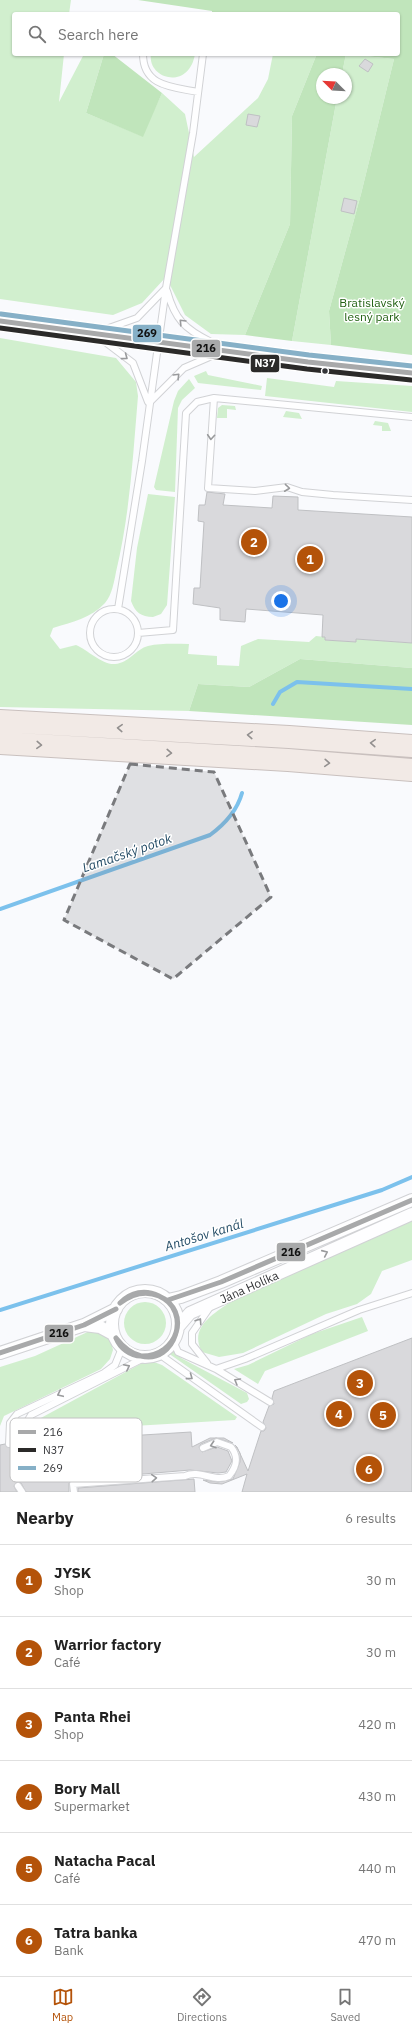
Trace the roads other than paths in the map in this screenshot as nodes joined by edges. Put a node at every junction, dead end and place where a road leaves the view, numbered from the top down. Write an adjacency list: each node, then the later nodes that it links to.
1 (143, 56): 3 (lane)
2 (203, 56): 3 (lane)
3 (198, 92): 4 (lane)
4 (166, 288): 6 (lane); 7 (lane); 8 (lane, one-way to 4)
5 (0, 320): 6 (main road)
6 (94, 333): 7 (main road); 11 (lane, one-way to 11)
7 (158, 341): 8 (main road); 11 (lane)
8 (226, 350): 9 (main road); 11 (lane, one-way to 8)
9 (412, 373)
10 (214, 398): 12 (lane); 13 (lane, one-way to 13); 15 (lane)
11 (149, 404): 14 (lane)
12 (412, 418)
13 (412, 500)
14 (118, 609): 15 (lane); 15 (lane)
15 (138, 633)
16 (0, 721): 18 (highway, one-way to 16)
17 (0, 743): 19 (highway, one-way to 19)
18 (412, 746)
19 (412, 770)
20 (412, 1200): 23 (street, Jána Holíka)
21 (412, 1214): 24 (street, Jána Holíka, one-way to 21)
22 (412, 1293): 35 (lane)
23 (168, 1300): 25 (street); 27 (street)
24 (212, 1303): 27 (street, Jána Holíka); 34 (lane, one-way to 24)
25 (116, 1309): 26 (street); 28 (street)
26 (84, 1325): 28 (street); 31 (street)
27 (178, 1327): 29 (street)
28 (114, 1334): 30 (street)
29 (173, 1341): 32 (street); 34 (lane)
30 (122, 1348): 33 (street); 37 (lane, one-way to 37)
31 (0, 1353)
32 (159, 1354): 33 (street); 40 (lane, one-way to 40)
33 (146, 1357): 38 (lane, one-way to 33)
34 (208, 1364): 35 (lane)
35 (216, 1369): 36 (lane, one-way to 35)
36 (270, 1402)
37 (14, 1418)
38 (29, 1418)
39 (10, 1423): 41 (lane, one-way to 41)
40 (262, 1427)
41 (9, 1444)
42 (203, 1448): 43 (lane, one-way to 42)
43 (142, 1479)
44 (101, 1482): 45 (lane, one-way to 44)
45 (74, 1492)

